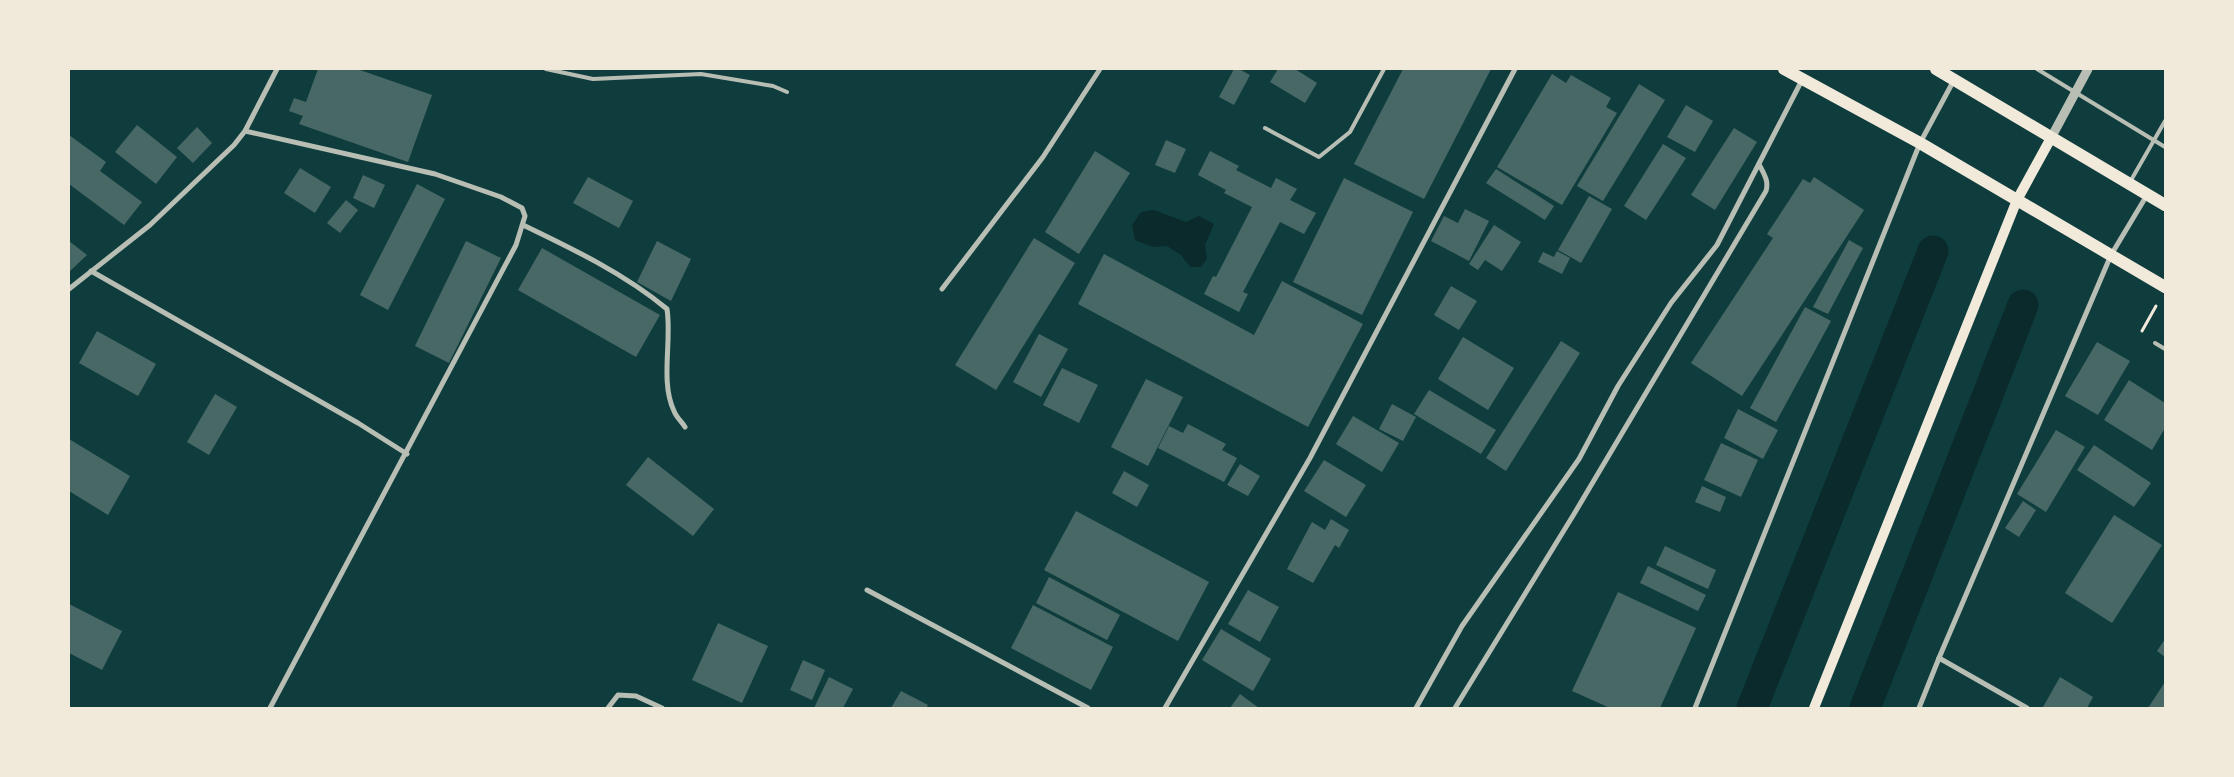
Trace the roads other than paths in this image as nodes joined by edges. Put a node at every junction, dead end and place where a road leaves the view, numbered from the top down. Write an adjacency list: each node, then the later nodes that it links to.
1 (277, 69): 16 (street)
2 (546, 69): 12 (lane)
3 (1100, 69): 31 (street)
4 (1384, 69): 15 (lane)
5 (1515, 69): 42 (street)
6 (1784, 69): 10 (main road)
7 (1936, 69): 11 (main road)
8 (2037, 69): 13 (lane)
9 (2088, 69): 13 (street)
10 (1802, 80): 19 (main road); 21 (street)
11 (1954, 80): 17 (main road); 19 (street)
12 (787, 92)
13 (2075, 93): 17 (street); 18 (lane)
14 (2165, 121): 18 (lane)
15 (1265, 128)
16 (245, 131): 26 (street); 28 (street)
17 (2051, 138): 22 (main road); 24 (main road)
18 (2154, 141): 20 (lane); 22 (lane)
19 (1920, 143): 24 (main road); 45 (street)
20 (2165, 147)
21 (1759, 164): 43 (street); 44 (street)
22 (2130, 184): 23 (main road)
23 (2147, 195): 25 (main road); 27 (street)
24 (2017, 200): 27 (main road); 46 (main road)
25 (2165, 205)
26 (523, 225): 34 (street); 35 (street)
27 (2111, 255): 29 (main road); 37 (street)
28 (92, 271): 30 (street); 35 (street)
29 (2165, 287)
30 (69, 289)
31 (942, 289)
32 (2155, 343): 33 (lane)
33 (2165, 349)
34 (685, 427)
35 (406, 454): 38 (street)
36 (867, 590): 41 (street)
37 (1939, 658): 47 (street); 48 (street)
38 (270, 708)
39 (608, 708): 40 (street)
40 (662, 708)
41 (1088, 708)
42 (1165, 708)
43 (1416, 708)
44 (1455, 708)
45 (1695, 708)
46 (1814, 708)
47 (1920, 708)
48 (2027, 708)

